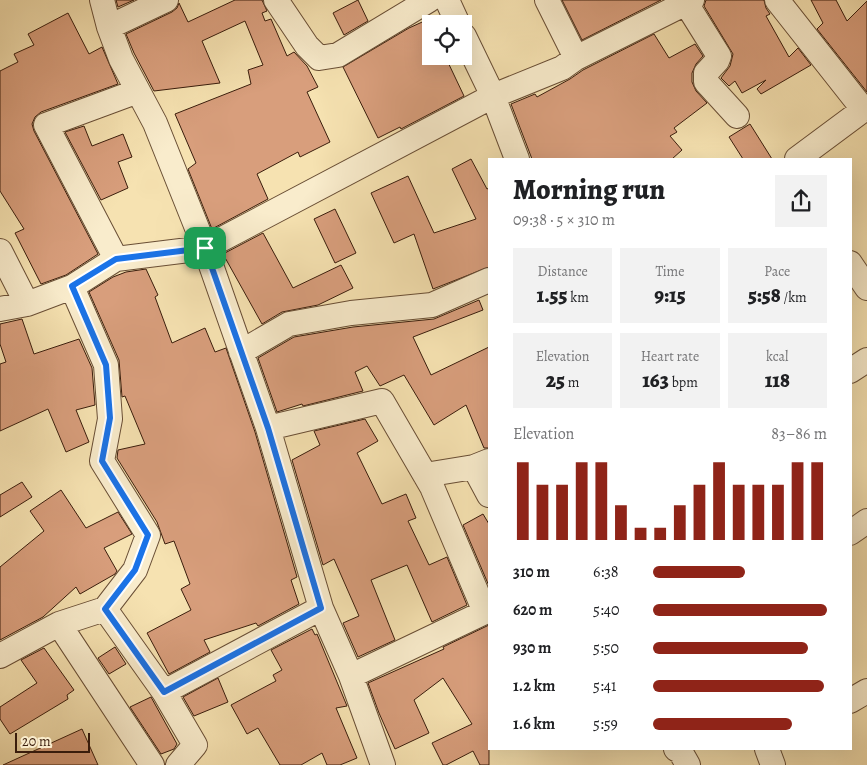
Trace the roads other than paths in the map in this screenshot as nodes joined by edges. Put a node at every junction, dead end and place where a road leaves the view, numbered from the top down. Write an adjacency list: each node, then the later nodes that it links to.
1 (102, 0): 10 (street)
2 (166, 0): 10 (street)
3 (276, 0): 4 (street)
4 (429, 0)
5 (447, 0): 9 (street)
6 (547, 0): 12 (street)
7 (777, 0): 15 (street)
8 (688, 1): 12 (street); 16 (street)
9 (454, 15)
10 (109, 27): 13 (street)
11 (472, 53): 14 (street)
12 (576, 58): 14 (street)
13 (138, 91): 19 (street); 21 (street)
14 (493, 96): 17 (street); 19 (street)
15 (865, 108): 18 (street)
16 (737, 116)
17 (517, 158)
18 (798, 158)
19 (205, 248): 21 (street); 28 (street)
20 (0, 251): 26 (street)
21 (116, 259): 23 (street)
22 (852, 266): 25 (street)
23 (72, 286): 26 (street); 36 (street)
24 (486, 288): 28 (street)
25 (867, 288)
26 (27, 304): 27 (street)
27 (0, 309)
28 (241, 352): 29 (street)
29 (268, 428): 31 (street); 35 (street)
30 (481, 464): 31 (street); 32 (street)
31 (425, 475): 39 (street)
32 (488, 491)
33 (867, 521): 34 (street)
34 (852, 532)
35 (321, 608): 39 (street); 41 (street)
36 (105, 609): 37 (street); 41 (street)
37 (59, 624): 38 (street); 45 (street)
38 (0, 656)
39 (350, 676): 44 (street)
40 (867, 691): 42 (street)
41 (164, 692): 46 (street)
42 (852, 700)
43 (678, 750): 47 (street)
44 (377, 763)
45 (152, 765)
46 (178, 765)
47 (688, 765)

